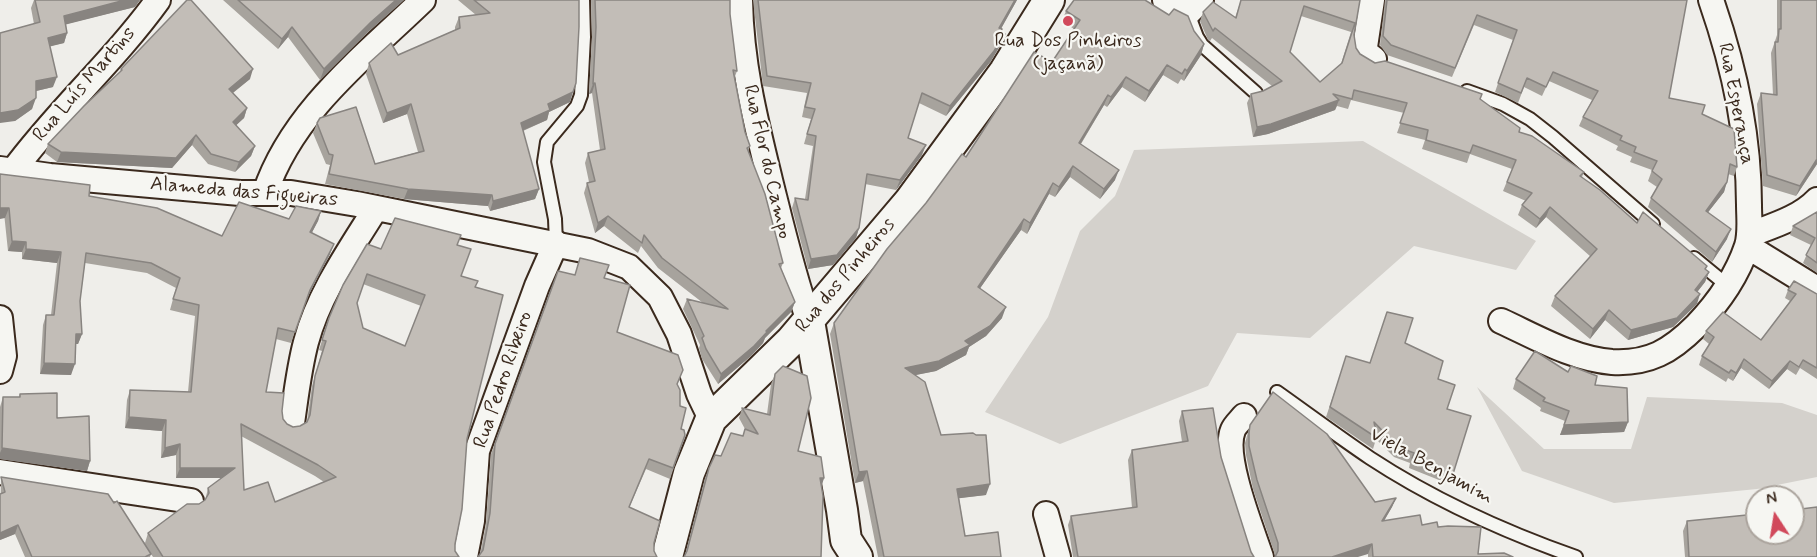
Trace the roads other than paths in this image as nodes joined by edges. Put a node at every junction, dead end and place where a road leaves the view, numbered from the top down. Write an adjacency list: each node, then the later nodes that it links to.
1 (158, 0): 13 (street, Rua Luís Martins)
2 (423, 0): 14 (street)
3 (583, 0): 19 (lane)
4 (740, 0): 24 (street, Rua Flor do Campo)
5 (1049, 0): 24 (street, Rua dos Pinheiros)
6 (1165, 0): 9 (street)
7 (1372, 0): 10 (street)
8 (1711, 0): 18 (street, Rua Esperança)
9 (1195, 6): 12 (lane)
10 (1378, 61)
11 (1453, 86): 17 (lane)
12 (1256, 93)
13 (7, 170): 14 (street, Alameda das Figueiras)
14 (265, 193): 16 (street, Alameda das Figueiras)
15 (1817, 200): 18 (street)
16 (376, 208): 19 (street, Alameda das Figueiras); 30 (street)
17 (1659, 229)
18 (1748, 240): 21 (street); 22 (street)
19 (556, 243): 29 (street, Alameda das Figueiras); 35 (street, Rua Pedro Ribeiro)
20 (1682, 248): 21 (lane)
21 (1728, 286): 25 (street)
22 (1817, 289)
23 (0, 318): 26 (street)
24 (808, 321): 29 (street, Rua dos Pinheiros); 34 (street)
25 (1501, 321)
26 (0, 371)
27 (1277, 392): 39 (lane, Viela Benjamim)
28 (1244, 416): 38 (street)
29 (711, 419): 36 (street, Rua dos Pinheiros)
30 (292, 423)
31 (0, 472): 32 (street)
32 (191, 501)
33 (1046, 514): 37 (street)
34 (847, 551)
35 (465, 557)
36 (667, 557)
37 (1058, 557)
38 (1261, 557)
39 (1576, 557)

